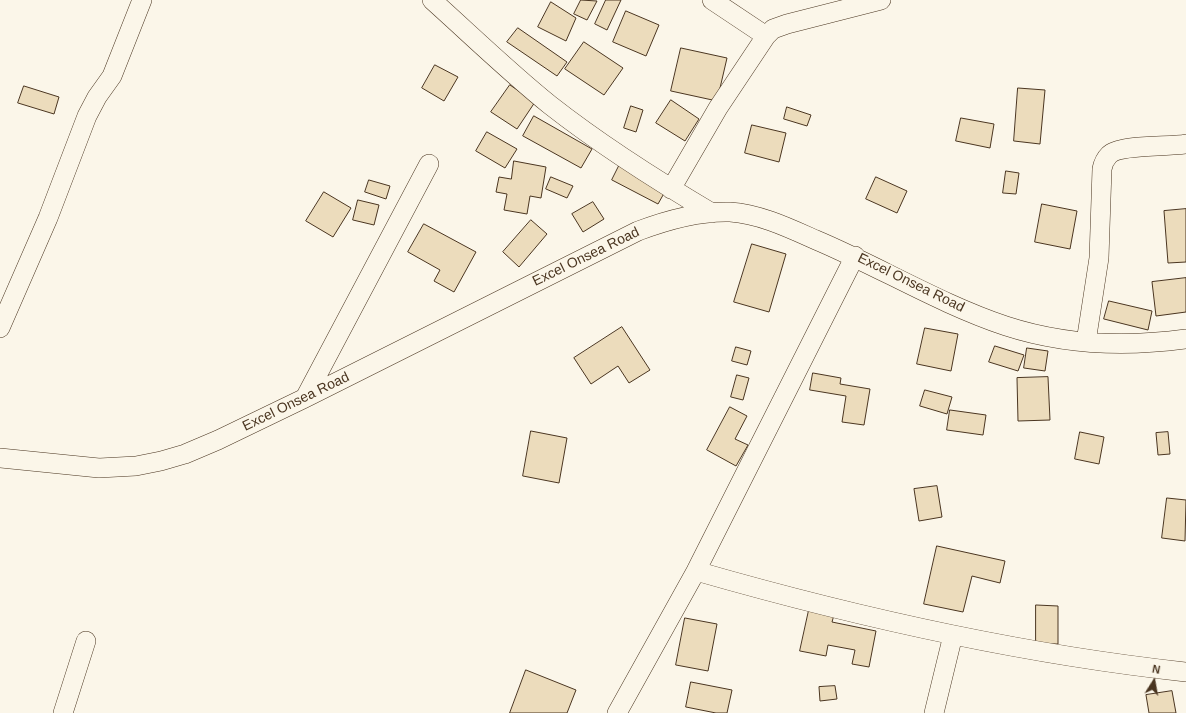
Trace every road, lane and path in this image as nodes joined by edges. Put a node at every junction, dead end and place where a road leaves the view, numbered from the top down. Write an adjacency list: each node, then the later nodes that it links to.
1 (142, 0): 11 (street)
2 (432, 0): 8 (street)
3 (712, 0): 5 (street)
4 (881, 0): 5 (street)
5 (766, 36): 8 (street)
6 (1186, 144): 13 (street)
7 (429, 164): 14 (street)
8 (671, 189): 9 (street)
9 (712, 212): 10 (street, Excel Onsea Road); 14 (street, Excel Onsea Road)
10 (855, 256): 13 (street, Excel Onsea Road); 16 (street)
11 (0, 328)
12 (1186, 338): 13 (street, Excel Onsea Road)
13 (1086, 342)
14 (305, 398): 15 (street, Excel Onsea Road)
15 (0, 458)
16 (696, 571): 17 (street); 21 (street)
17 (953, 634): 19 (street); 22 (street)
18 (86, 641): 20 (street)
19 (1186, 672)
20 (63, 713)
21 (617, 713)
22 (934, 713)

